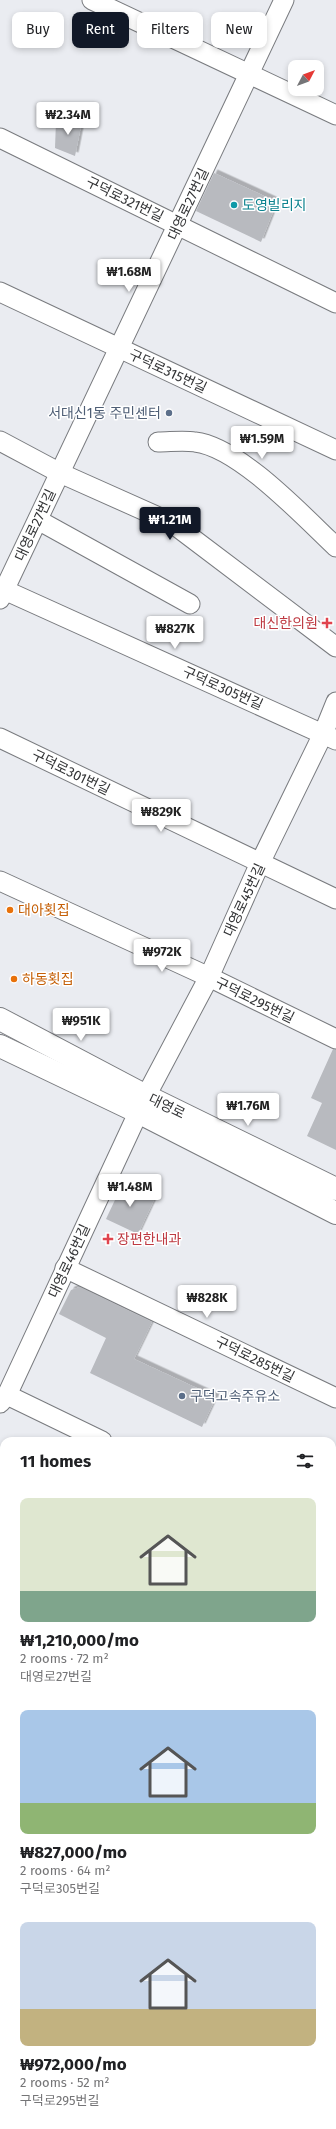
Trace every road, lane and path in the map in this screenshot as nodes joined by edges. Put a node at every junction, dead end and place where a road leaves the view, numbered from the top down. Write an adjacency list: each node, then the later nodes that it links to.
1 (92, 0): 3 (street)
2 (284, 0): 3 (street, 대영로27번길)
3 (249, 74): 4 (street); 6 (street, 대영로27번길)
4 (336, 115)
5 (0, 138): 6 (street, 구덕로321번길)
6 (178, 225): 8 (street, 구덕로321번길); 9 (street, 대영로27번길)
7 (0, 292): 9 (street, 구덕로315번길)
8 (336, 303)
9 (120, 348): 12 (street, 구덕로315번길); 13 (street, 대영로27번길)
10 (0, 441): 13 (street, 대영로27번길)
11 (158, 442): 15 (street)
12 (336, 450)
13 (60, 473): 14 (street, 대영로27번길); 18 (street, 대영로27번길)
14 (38, 520): 16 (street, 대영로27번길); 17 (street)
15 (336, 547)
16 (1, 593): 20 (street, 구덕로305번길)
17 (190, 604)
18 (336, 647)
19 (336, 702): 20 (street, 대영로45번길)
20 (330, 736): 22 (street, 대영로45번길)
21 (0, 738): 22 (street, 구덕로301번길)
22 (260, 864): 24 (street, 구덕로301번길); 25 (street, 대영로45번길)
23 (0, 881): 25 (street, 구덕로295번길)
24 (336, 899)
25 (209, 977): 27 (street, 구덕로295번길); 29 (street, 대영로45번길)
26 (0, 1019): 29 (main road, 대영로)
27 (336, 1039)
28 (0, 1046): 29 (main road, 대영로)
29 (142, 1104): 30 (main road, 대영로); 31 (main road, 대영로); 32 (street, 대영로46번길)
30 (336, 1189)
31 (336, 1213)
32 (65, 1268): 33 (street, 구덕로285번길); 34 (street, 대영로46번길)
33 (336, 1398)
34 (3, 1399): 35 (street)
35 (93, 1437)

